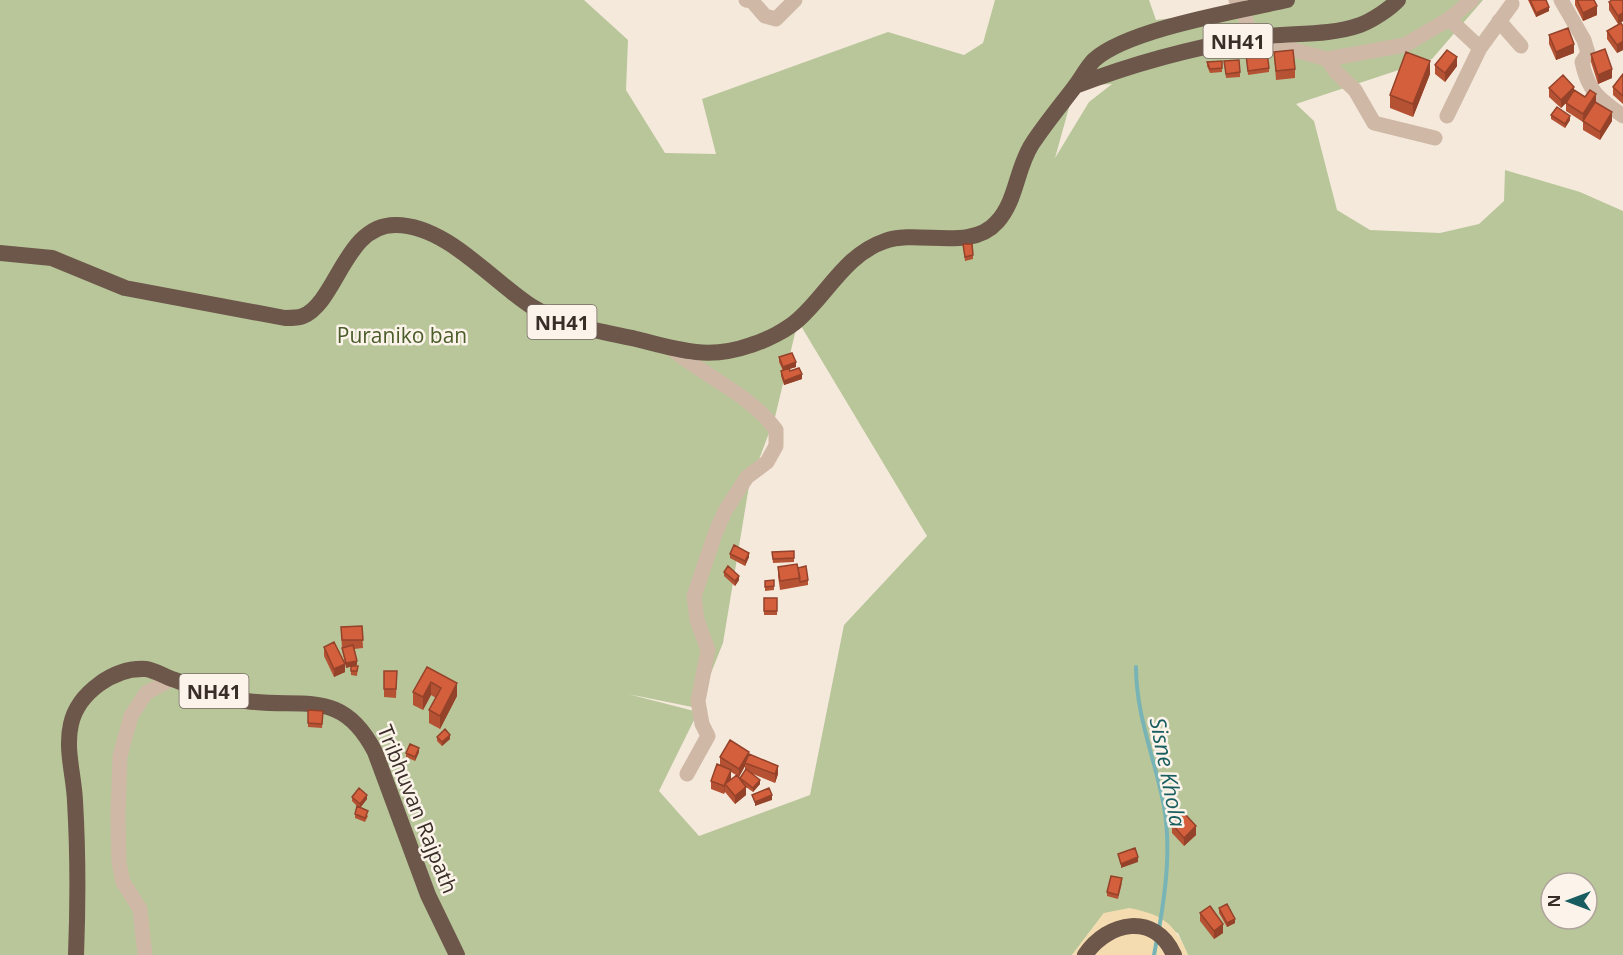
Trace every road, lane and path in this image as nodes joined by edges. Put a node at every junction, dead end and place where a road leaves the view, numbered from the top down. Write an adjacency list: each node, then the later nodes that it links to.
1 (746, 0): 2 (street)
2 (795, 0)
3 (1287, 0): 8 (highway, NH41)
4 (1398, 0): 11 (highway, NH41)
5 (1472, 0): 9 (street)
6 (1561, 0): 17 (street)
7 (1512, 4): 10 (street)
8 (1239, 5): 11 (street); 15 (highway, NH41)
9 (1449, 19): 13 (street); 14 (street)
10 (1499, 21): 12 (street); 13 (street)
11 (1251, 38): 14 (street); 15 (highway, NH41)
12 (1521, 46)
13 (1480, 48): 16 (street)
14 (1327, 58): 18 (street)
15 (1075, 86): 20 (highway, NH41)
16 (1447, 116)
17 (1623, 116)
18 (1436, 138)
19 (0, 253): 20 (highway, NH41)
20 (670, 347): 22 (street)
21 (172, 679): 24 (highway, Tribhuvan Rajpath / NH41); 25 (street); 26 (highway, Tribhuvan Rajpath / NH41)
22 (687, 774)
23 (1171, 950): 27 (highway)
24 (76, 955)
25 (145, 955)
26 (457, 955)
27 (1085, 955)

